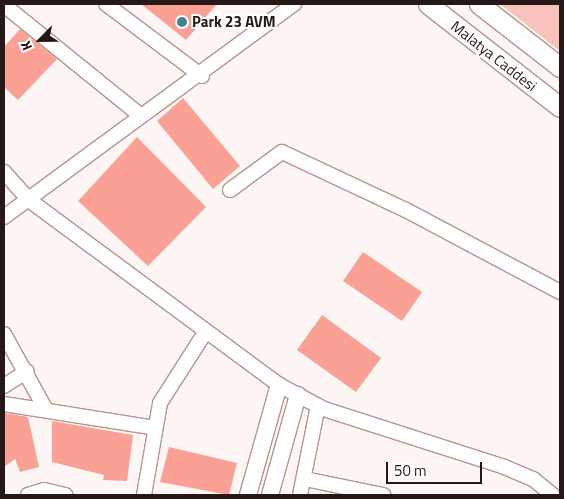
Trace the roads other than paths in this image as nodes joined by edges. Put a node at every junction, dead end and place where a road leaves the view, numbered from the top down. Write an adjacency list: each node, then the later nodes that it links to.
1 (106, 4): 7 (street)
2 (294, 4): 7 (street)
3 (428, 4): 8 (highway, Malatya Caddesi)
4 (479, 4): 6 (highway)
5 (4, 5): 9 (street)
6 (560, 67)
7 (202, 76): 9 (street)
8 (560, 107)
9 (141, 116): 12 (street)
10 (4, 172): 12 (street)
11 (230, 190): 14 (street)
12 (29, 200): 13 (street); 15 (street)
13 (4, 217)
14 (560, 292)
15 (206, 331): 18 (street); 24 (street)
16 (4, 334): 17 (street)
17 (27, 371): 19 (street); 23 (street)
18 (279, 385): 20 (street); 29 (main road)
19 (4, 386)
20 (298, 396): 22 (street); 30 (main road)
21 (4, 404): 23 (street)
22 (318, 406): 25 (street); 33 (street)
23 (46, 410): 24 (street)
24 (155, 428): 28 (street)
25 (305, 479): 31 (street); 32 (street)
26 (28, 495): 27 (street)
27 (65, 495)
28 (144, 495)
29 (248, 495)
30 (270, 495)
31 (300, 495)
32 (383, 495)
33 (553, 495)

